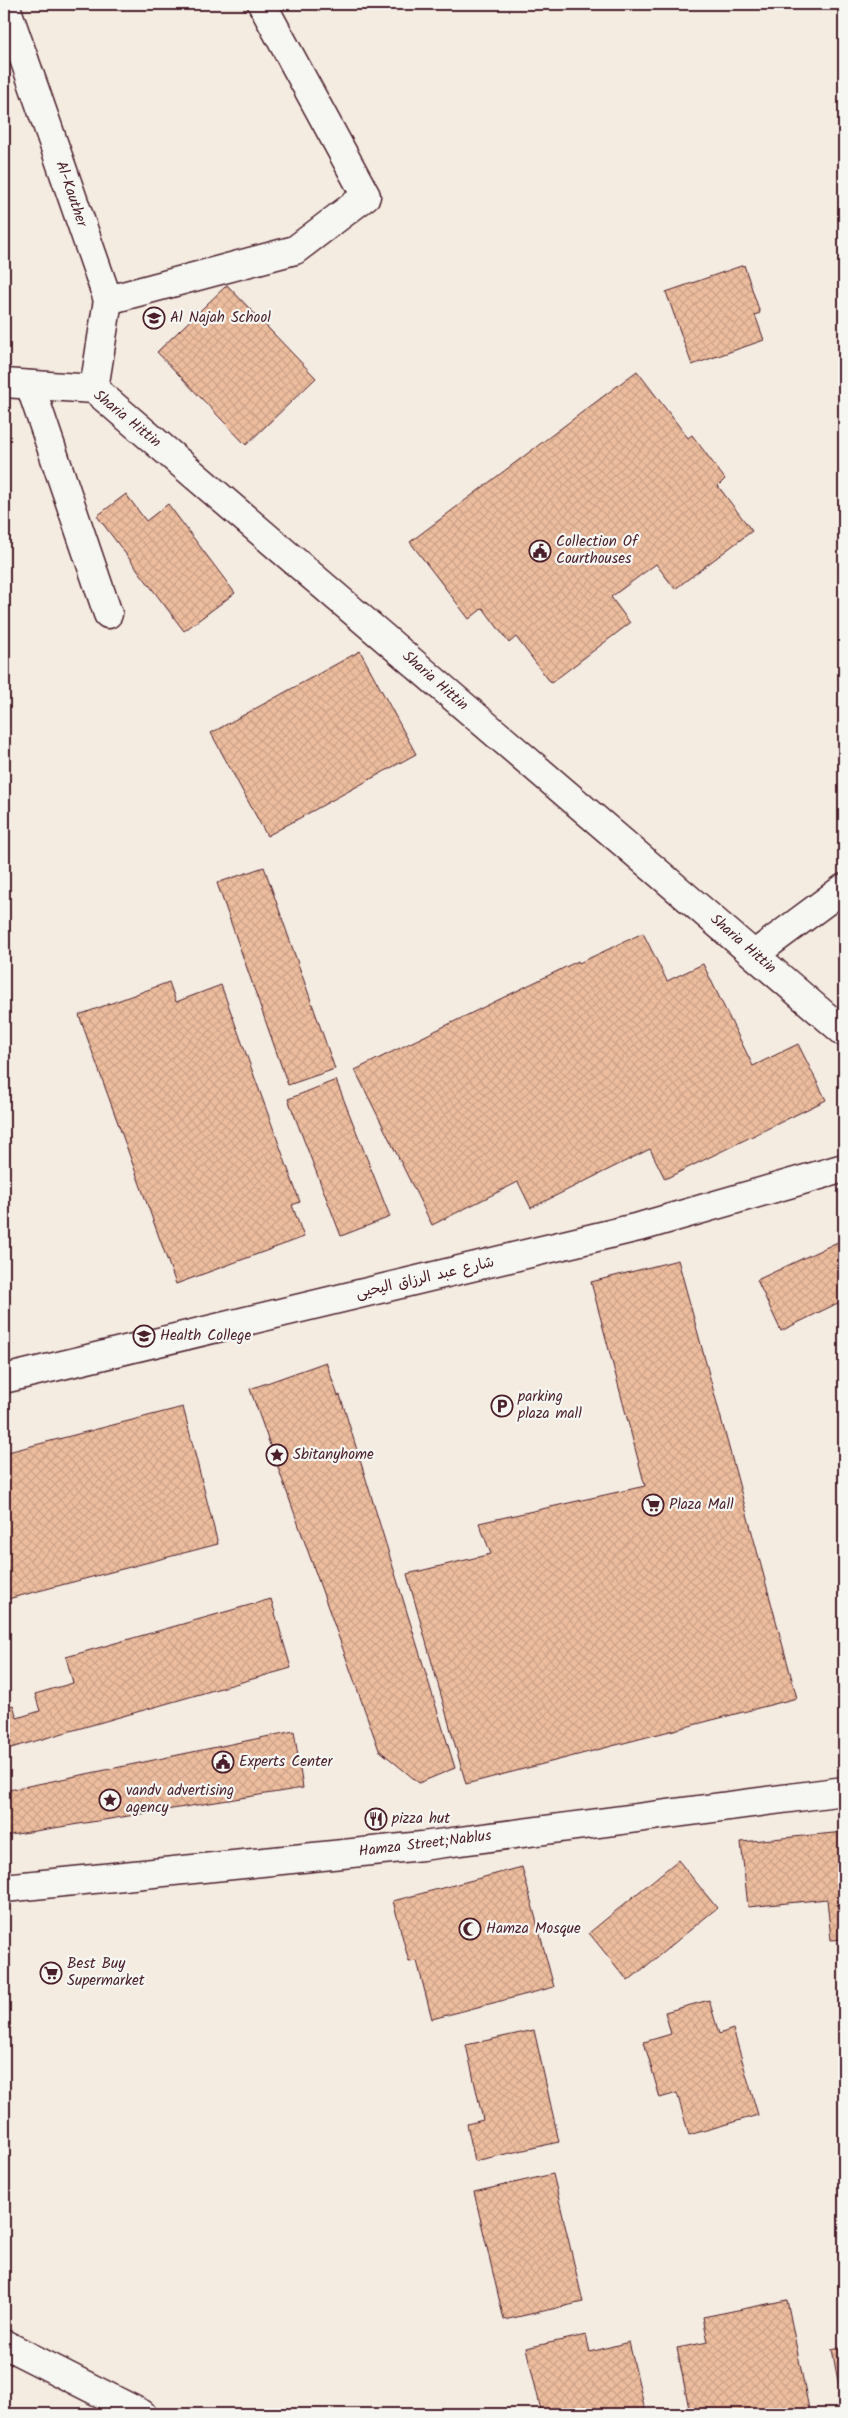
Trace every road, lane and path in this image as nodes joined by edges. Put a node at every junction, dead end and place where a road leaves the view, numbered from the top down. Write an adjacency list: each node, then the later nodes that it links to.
1 (5, 4): 3 (street, Al-Kauther)
2 (262, 4): 3 (street)
3 (108, 300): 6 (street, Al-Kauther)
4 (4, 383): 5 (street, Sharia Hittin)
5 (30, 385): 6 (street, Sharia Hittin); 7 (street)
6 (94, 389): 9 (street, Sharia Hittin)
7 (108, 614)
8 (844, 888): 9 (street)
9 (755, 954): 10 (street, Sharia Hittin)
10 (844, 1032)
11 (844, 1168): 12 (street, شارع عبد الرزاق اليحيى)
12 (4, 1379)
13 (844, 1791): 14 (street, Hamza Street;Nablus)
14 (4, 1888)
15 (4, 2344): 16 (street)
16 (142, 2414)

